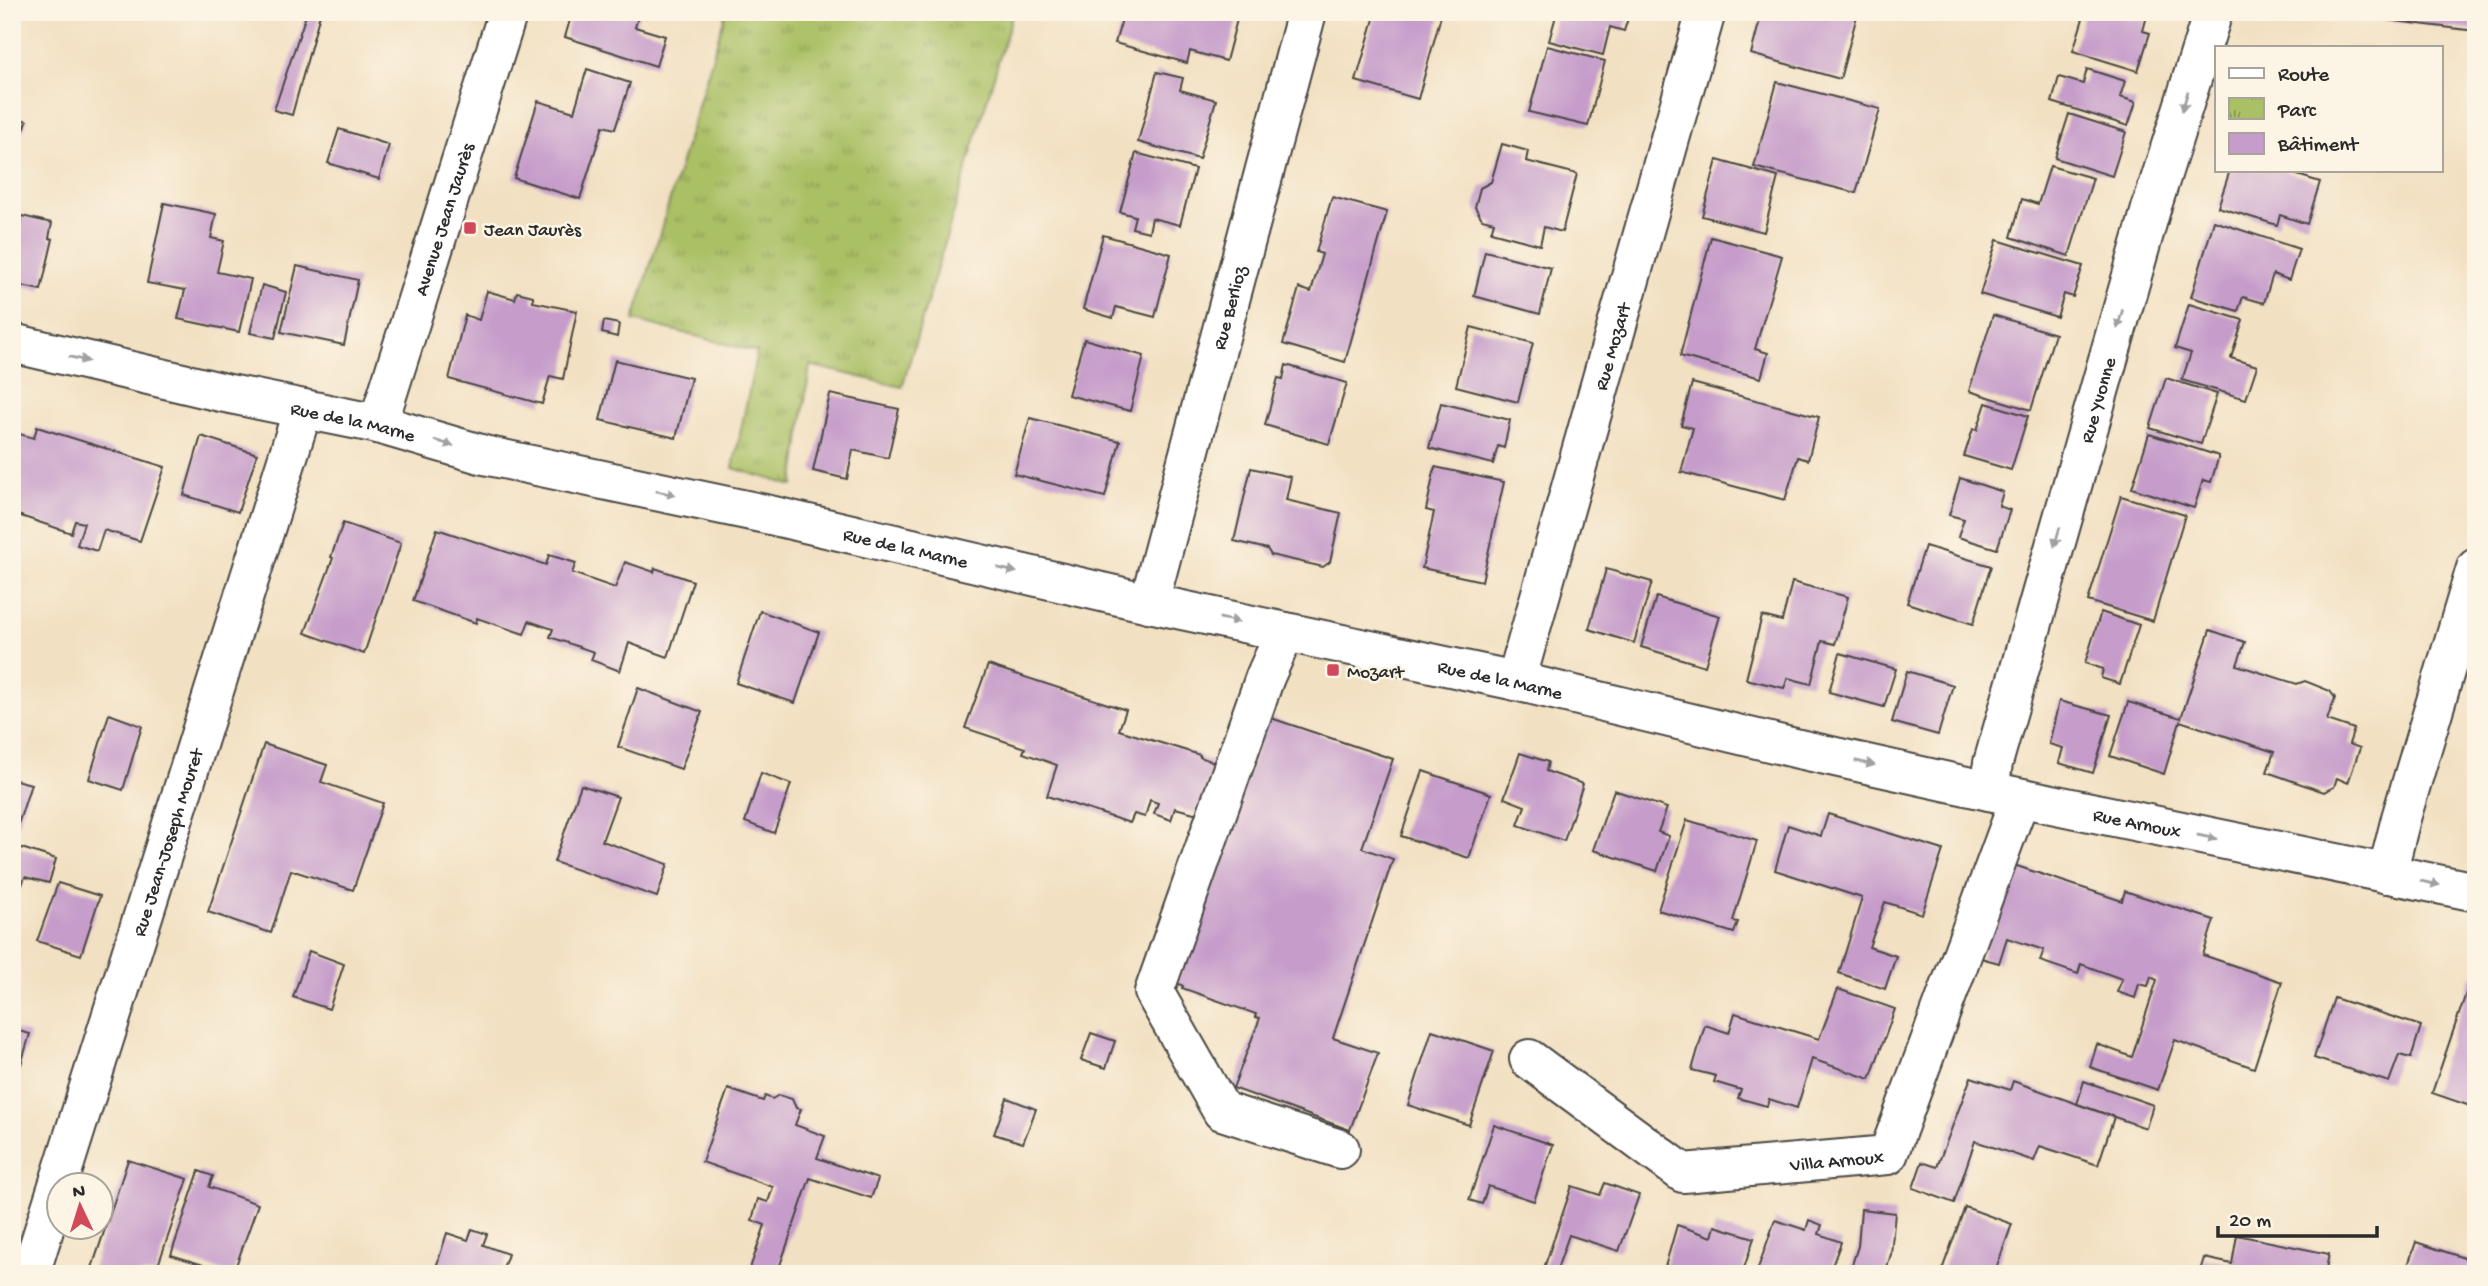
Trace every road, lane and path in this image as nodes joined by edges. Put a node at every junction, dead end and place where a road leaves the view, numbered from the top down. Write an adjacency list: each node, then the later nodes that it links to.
1 (508, 12): 7 (street, Avenue Jean Jaurès)
2 (1307, 12): 9 (street, Rue Berlioz)
3 (1706, 12): 11 (street, Rue Mozart)
4 (2213, 12): 13 (street, Rue Yvonne, one-way to 13)
5 (12, 343): 6 (street, Rue de la Marne, one-way to 6)
6 (303, 409): 7 (street, Rue de la Marne); 18 (street, Rue Jean-Joseph Mouret)
7 (378, 424): 9 (street, Rue de la Marne, one-way to 9)
8 (2476, 568): 14 (street)
9 (1149, 603): 10 (street, Rue de la Marne, one-way to 10)
10 (1285, 632): 11 (street, Rue de la Marne); 17 (street)
11 (1516, 681): 12 (street, Rue de la Marne)
12 (1799, 748): 13 (street, Rue Arnoux, one-way to 13)
13 (2005, 794): 14 (street, Rue Arnoux, one-way to 14); 16 (street, Villa Arnoux)
14 (2387, 874): 15 (street, Rue Arnoux, one-way to 15)
15 (2476, 892)
16 (1529, 1059)
17 (1340, 1149)
18 (30, 1274)

